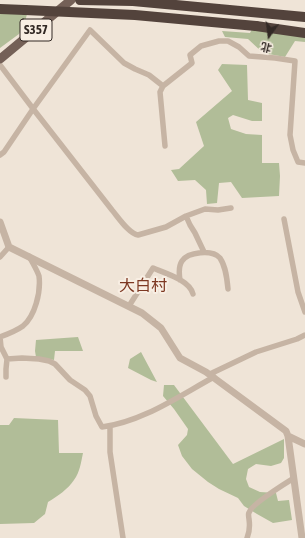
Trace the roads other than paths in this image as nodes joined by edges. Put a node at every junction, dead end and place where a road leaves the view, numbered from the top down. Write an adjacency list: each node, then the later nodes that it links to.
1 (71, 0): 6 (main road, S357)
2 (80, 0): 4 (highway)
3 (0, 9): 5 (highway, bridge)
4 (305, 17)
5 (305, 33)
6 (0, 59)
7 (0, 65): 9 (street)
8 (163, 86): 9 (street); 10 (street); 13 (street)
9 (33, 109): 11 (street); 15 (street)
10 (165, 146)
11 (2, 153): 12 (street)
12 (0, 162)
13 (305, 163)
14 (231, 208): 15 (street)
15 (186, 216): 19 (street)
16 (284, 220): 26 (street)
17 (0, 222): 18 (street)
18 (9, 247): 20 (street); 21 (street)
19 (204, 252): 22 (street); 23 (street)
20 (29, 256): 25 (street); 28 (street)
21 (0, 257)
22 (180, 280): 24 (street); 25 (street)
23 (228, 289)
24 (193, 294)
25 (129, 306): 30 (street)
26 (305, 312)
27 (305, 335): 30 (street)
28 (0, 337): 29 (street)
29 (7, 359): 31 (street); 32 (street)
30 (212, 376): 32 (street); 33 (street)
31 (6, 377)
32 (110, 426): 36 (street)
33 (288, 436): 34 (street); 35 (street)
34 (305, 444)
35 (294, 478): 37 (street); 38 (street)
36 (123, 538)
37 (247, 538)
38 (302, 538)

